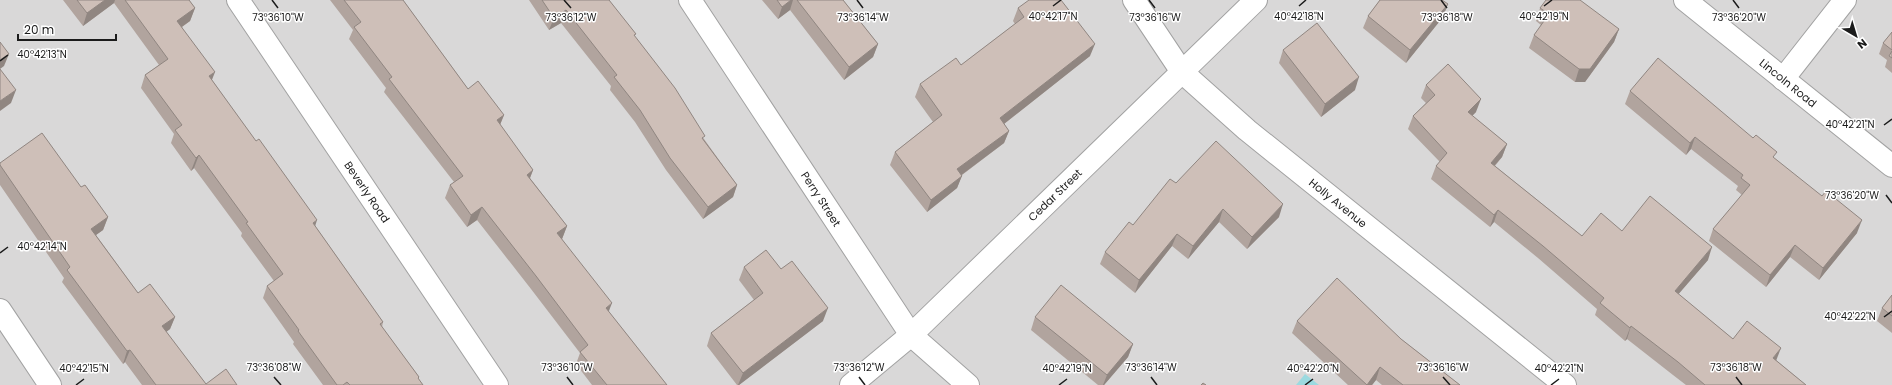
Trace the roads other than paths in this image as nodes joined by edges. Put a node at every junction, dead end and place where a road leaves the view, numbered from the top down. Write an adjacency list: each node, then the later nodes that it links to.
1 (238, 0): 13 (street, Beverly Road)
2 (690, 0): 11 (street, Perry Street)
3 (1134, 0): 7 (street, Holly Avenue)
4 (1256, 0): 7 (street, Cedar Street)
5 (1685, 0): 8 (street, Lincoln Road)
6 (1845, 0): 8 (street)
7 (1182, 72): 11 (street, Cedar Street); 16 (street, Holly Avenue)
8 (1783, 78): 9 (street, Lincoln Road)
9 (1892, 166)
10 (0, 310): 12 (street)
11 (911, 335): 14 (street, Cedar Street); 15 (street, Perry Street)
12 (50, 385)
13 (497, 385)
14 (851, 385)
15 (968, 385)
16 (1565, 385)

